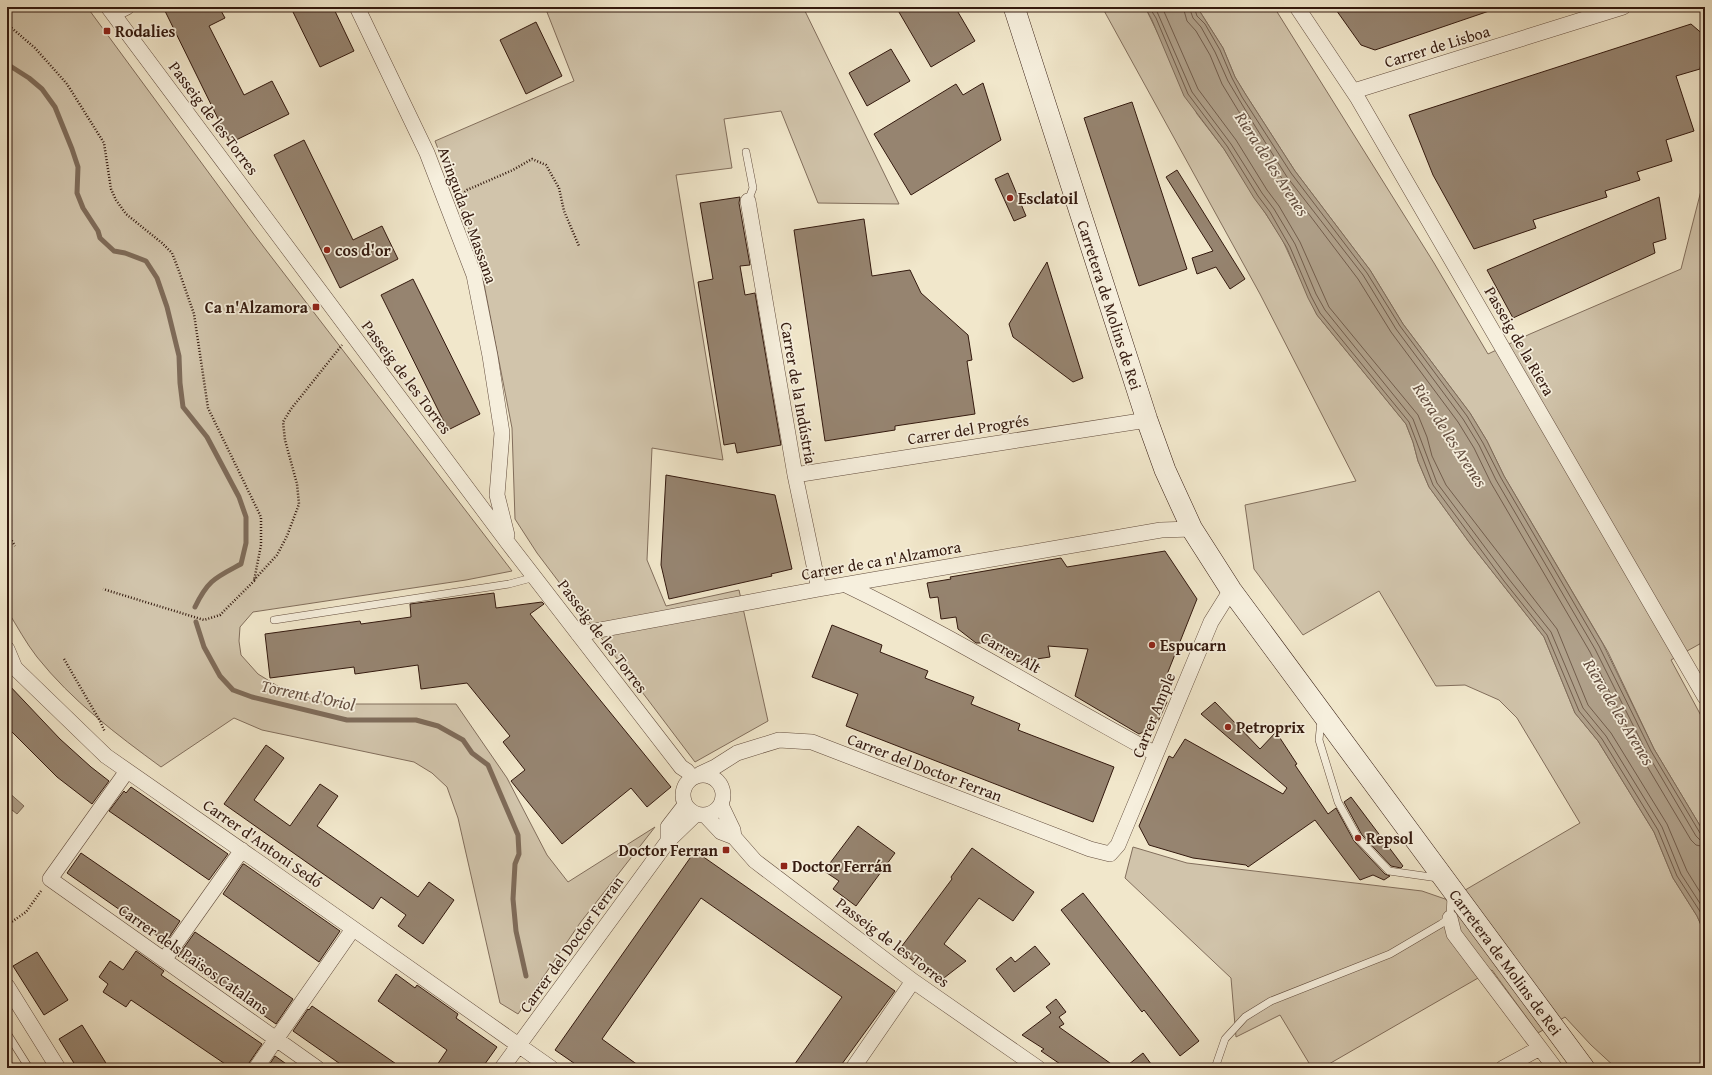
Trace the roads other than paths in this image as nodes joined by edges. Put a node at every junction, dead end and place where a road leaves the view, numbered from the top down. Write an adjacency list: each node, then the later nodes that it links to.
1 (127, 7): 6 (street)
2 (357, 7): 13 (street, Avinguda de Massana)
3 (1014, 7): 10 (main road, Carretera de Molins de Rei)
4 (1297, 7): 7 (street, Passeig de la Riera)
5 (1622, 7): 7 (street, Carrer de Lisboa)
6 (111, 10): 13 (street, Passeig de les Torres)
7 (1354, 91): 21 (street, Passeig de la Riera)
8 (746, 152): 9 (lane)
9 (748, 201): 11 (street, Carrer de la Indústria)
10 (1147, 420): 11 (street, Carrer del Progrés); 12 (main road, Carretera de Molins de Rei)
11 (795, 475): 16 (street, Carrer de la Indústria)
12 (1192, 529): 15 (street, Carrer de ca n'Alzamora); 17 (main road, Carretera de Molins de Rei)
13 (508, 543): 14 (street, Passeig de les Torres)
14 (535, 577): 18 (lane); 19 (street, Passeig de les Torres)
15 (846, 585): 16 (street, Carrer de ca n'Alzamora); 23 (street, Carrer Alt)
16 (819, 589): 19 (street, Carrer de ca n'Alzamora)
17 (1231, 590): 22 (main road, Carretera de Molins de Rei); 23 (street, Carrer Ample)
18 (274, 620)
19 (578, 634): 26 (street, Passeig de les Torres)
20 (7, 649): 25 (street, Carrer d'Antoni Sedó)
21 (1705, 697)
22 (1322, 715): 33 (main road, Carretera de Molins de Rei); 33 (lane)
23 (1156, 754): 32 (street, Carrer Ample)
24 (727, 760): 26 (street, Carrer del Doctor Ferran); 27 (street); 32 (street, Carrer del Doctor Ferran)
25 (127, 771): 31 (street, Carrer d'Antoni Sedó); 36 (street, Carrer dels Països Catalans)
26 (692, 779): 27 (street); 29 (street)
27 (721, 785): 28 (street)
28 (720, 805): 29 (street); 30 (street, Passeig de les Torres)
29 (695, 811): 30 (street, Passeig de les Torres); 41 (street, Carrer del Doctor Ferran)
30 (734, 837): 37 (street, Passeig de les Torres)
31 (242, 850): 35 (street, Carrer d'Antoni Sedó); 36 (street)
32 (1110, 854)
33 (1447, 885): 34 (lane, Carretera de Molins de Rei); 54 (main road, Carretera de Molins de Rei)
34 (1450, 918): 42 (street, Carretera de Molins de Rei); 51 (lane)
35 (352, 929): 40 (street); 41 (street, Carrer d'Antoni Sedó)
36 (167, 962): 40 (street, Carrer dels Països Catalans)
37 (914, 981): 49 (street); 50 (street, Passeig de les Torres)
38 (7, 986): 44 (street)
39 (7, 1033): 43 (lane)
40 (276, 1039): 45 (street); 46 (street, Carrer dels Països Catalans)
41 (518, 1045): 47 (street, Carrer del Doctor Ferran); 48 (street, Carrer d'Antoni Sedó)
42 (1540, 1048): 52 (street); 53 (street, Carretera de Molins de Rei)
43 (29, 1068)
44 (58, 1068)
45 (256, 1068)
46 (317, 1068)
47 (502, 1068)
48 (550, 1068)
49 (854, 1068)
50 (1038, 1068)
51 (1215, 1068)
52 (1503, 1068)
53 (1555, 1068)
54 (1584, 1068)

